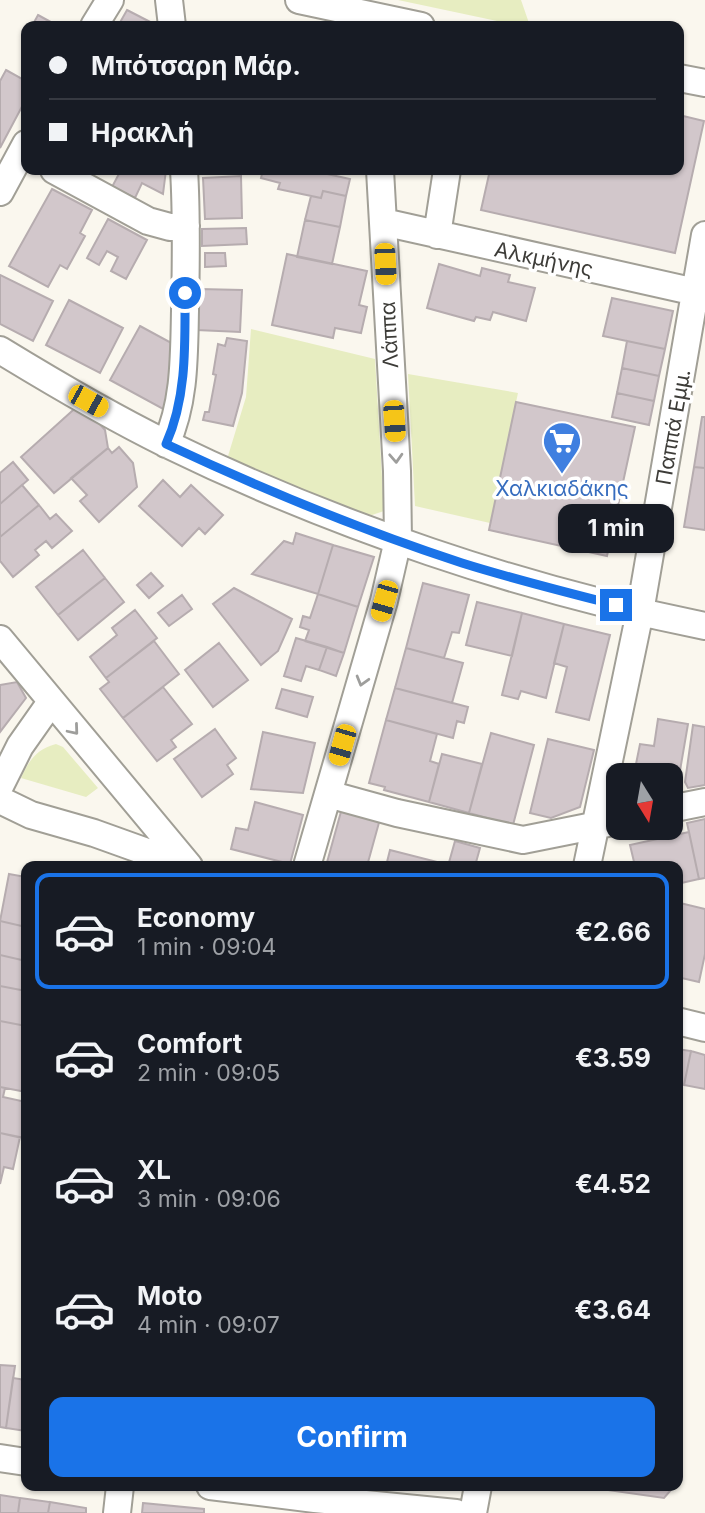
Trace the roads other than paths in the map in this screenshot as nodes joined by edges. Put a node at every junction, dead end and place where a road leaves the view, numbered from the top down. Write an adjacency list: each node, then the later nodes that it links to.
1 (110, 0): 5 (street)
2 (169, 0): 6 (street)
3 (299, 0): 4 (street)
4 (373, 14): 7 (street)
5 (97, 21)
6 (171, 21)
7 (401, 21)
8 (684, 79): 9 (street)
9 (705, 83)
10 (21, 157): 15 (street)
11 (63, 175): 17 (street)
12 (184, 175): 17 (street)
13 (380, 175): 16 (street, Λάππα)
14 (446, 175): 19 (street)
15 (0, 192)
16 (383, 222): 19 (street, Αλκμήνης); 23 (street, Λάππα, one-way to 23)
17 (186, 226): 22 (street)
18 (705, 234): 20 (street, Παππά Εμμ.)
19 (437, 235): 20 (street, Αλκμήνης)
20 (701, 293): 24 (street, Παππά Εμμ.)
21 (0, 350): 22 (street)
22 (166, 444): 23 (street)
23 (398, 540): 24 (street); 30 (street, Λάππα, one-way to 30)
24 (640, 612): 25 (street); 28 (street, Παππά Εμμ.)
25 (705, 626)
26 (0, 639): 27 (street)
27 (51, 702): 29 (street); 36 (street, one-way to 36)
28 (616, 763)
29 (0, 786)
30 (328, 794): 34 (street); 37 (street, Λάππα)
31 (0, 800): 35 (street)
32 (705, 802): 33 (street)
33 (683, 807)
34 (606, 824): 38 (street, Παππά Εμμ.)
35 (173, 861)
36 (183, 861)
37 (308, 861)
38 (589, 861)
39 (683, 1022): 40 (street)
40 (705, 1028)
41 (0, 1458): 42 (street)
42 (21, 1461)
43 (119, 1491): 47 (street)
44 (477, 1491): 48 (street)
45 (313, 1492): 46 (street)
46 (439, 1512)
47 (117, 1513)
48 (473, 1513)

